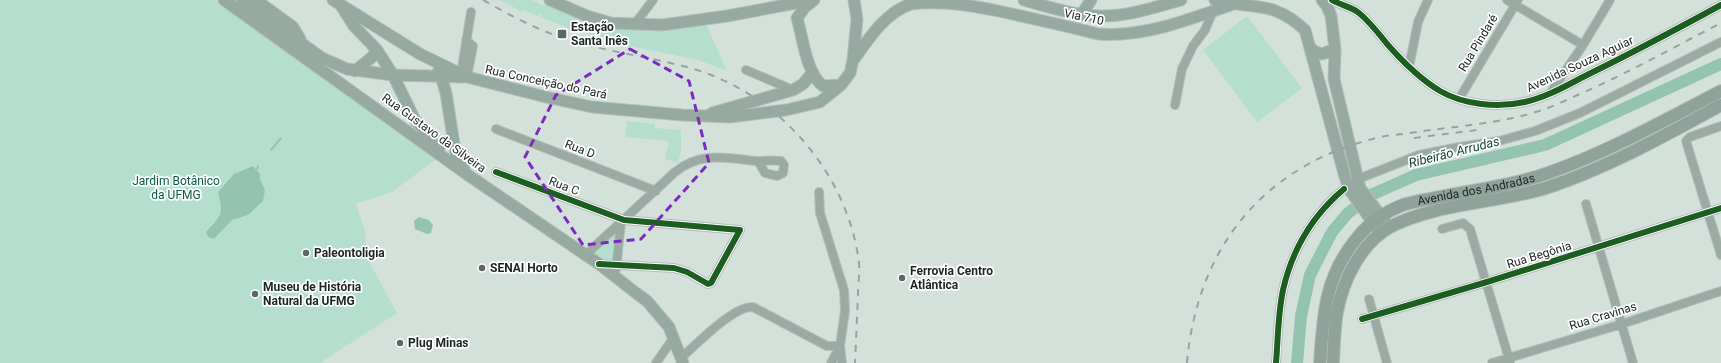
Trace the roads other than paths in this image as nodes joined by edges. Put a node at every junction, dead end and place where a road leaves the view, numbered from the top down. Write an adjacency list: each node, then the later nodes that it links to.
1 (224, 0): 59 (main road, Rua Gustavo da Silveira)
2 (242, 0): 31 (main road, Rua Gustavo da Silveira)
3 (256, 0): 31 (main road)
4 (550, 0): 18 (main road)
5 (653, 0): 29 (street)
6 (813, 0): 19 (main road); 27 (main road)
7 (854, 0): 36 (main road)
8 (1024, 0): 24 (main road)
9 (1091, 0): 24 (main road)
10 (1181, 0): 24 (main road)
11 (1322, 0): 26 (main road)
12 (1332, 0): 22 (street, Avenida Souza Aguiar)
13 (1428, 0): 38 (street)
14 (1507, 0): 17 (street)
15 (1610, 0): 32 (street)
16 (337, 2): 35 (main road); 37 (main road, Rua Conceição do Pará)
17 (1517, 2): 32 (street); 50 (street, Rua Pindaré)
18 (567, 3): 29 (main road)
19 (786, 4): 27 (main road); 29 (main road)
20 (1214, 5): 25 (main road, Via 710); 28 (street); 33 (main road)
21 (1721, 5): 49 (street, Avenida Souza Aguiar)
22 (1349, 8): 26 (street); 38 (street, Avenida Souza Aguiar)
23 (471, 12): 43 (street)
24 (1082, 14)
25 (1196, 16): 28 (street); 36 (main road, Via 710)
26 (1331, 16): 34 (main road)
27 (797, 18): 41 (main road)
28 (1207, 24): 51 (street)
29 (634, 25)
30 (1721, 42): 61 (street)
31 (303, 44): 40 (main road, Rua Gustavo da Silveira)
32 (1583, 44): 49 (street)
33 (1310, 47): 34 (main road); 61 (main road)
34 (1335, 49): 61 (main road)
35 (377, 50): 40 (main road); 42 (main road)
36 (854, 60): 45 (main road)
37 (436, 63): 43 (main road, Rua Conceição do Pará); 44 (main road)
38 (1409, 67): 50 (street, Avenida Souza Aguiar)
39 (746, 70): 46 (street)
40 (355, 71): 42 (main road, Rua Gustavo da Silveira)
41 (812, 73): 45 (main road); 46 (main road)
42 (393, 74): 44 (main road, Rua Gustavo da Silveira); 59 (main road)
43 (464, 76): 44 (main road, Rua Gustavo da Silveira); 48 (main road); 54 (main road, Rua Conceição do Pará)
44 (441, 77): 48 (main road)
45 (841, 84): 54 (main road, Rua Conceição do Pará)
46 (793, 90): 54 (main road)
47 (1721, 91): 67 (main road, Avenida dos Andradas)
48 (446, 92): 59 (main road)
49 (1551, 93): 50 (street, Avenida Souza Aguiar)
50 (1459, 99)
51 (1175, 105)
52 (1721, 105): 55 (main road, Avenida dos Andradas)
53 (1721, 112): 55 (main road)
54 (702, 116)
55 (1696, 119): 70 (main road, Avenida dos Andradas)
56 (1721, 126): 66 (street)
57 (496, 129): 62 (street, Rua D)
58 (758, 161): 62 (street)
59 (465, 172): 73 (main road, Rua Gustavo da Silveira)
60 (496, 172): 68 (street, Rua C)
61 (1354, 186): 67 (main road); 90 (street)
62 (656, 191): 68 (street)
63 (819, 192): 84 (street)
64 (1586, 204): 71 (street)
65 (1721, 208): 66 (street, Rua Begônia)
66 (1707, 212): 71 (street, Rua Begônia); 72 (street)
67 (1374, 216): 70 (main road); 91 (main road, Avenida dos Andradas)
68 (622, 222): 73 (street); 75 (street); 75 (street, Rua C)
69 (1442, 228): 77 (street)
70 (1385, 230): 92 (main road, Avenida dos Andradas)
71 (1600, 248): 77 (street, Rua Begônia); 82 (street)
72 (1721, 254)
73 (586, 256): 74 (main road, Rua Gustavo da Silveira)
74 (599, 264): 75 (street); 76 (main road, Rua Gustavo da Silveira)
75 (617, 264): 76 (street)
76 (615, 277): 83 (main road, Rua Gustavo da Silveira)
77 (1486, 282): 80 (street, Rua Begônia); 86 (street)
78 (1721, 291): 82 (street, Rua Cravinas)
79 (1369, 299): 80 (street)
80 (1374, 315): 81 (street, Rua Begônia); 93 (street)
81 (1362, 318)
82 (1622, 324): 86 (street, Rua Cravinas); 95 (street)
83 (674, 336): 85 (main road, Rua Gustavo da Silveira); 87 (street)
84 (840, 346): 85 (street); 88 (street); 89 (street)
85 (682, 360)
86 (1509, 360): 94 (street, Rua Cravinas)
87 (656, 363)
88 (831, 363)
89 (842, 363)
90 (1276, 363)
91 (1320, 363)
92 (1333, 363)
93 (1387, 363)
94 (1492, 363)
95 (1633, 363)

